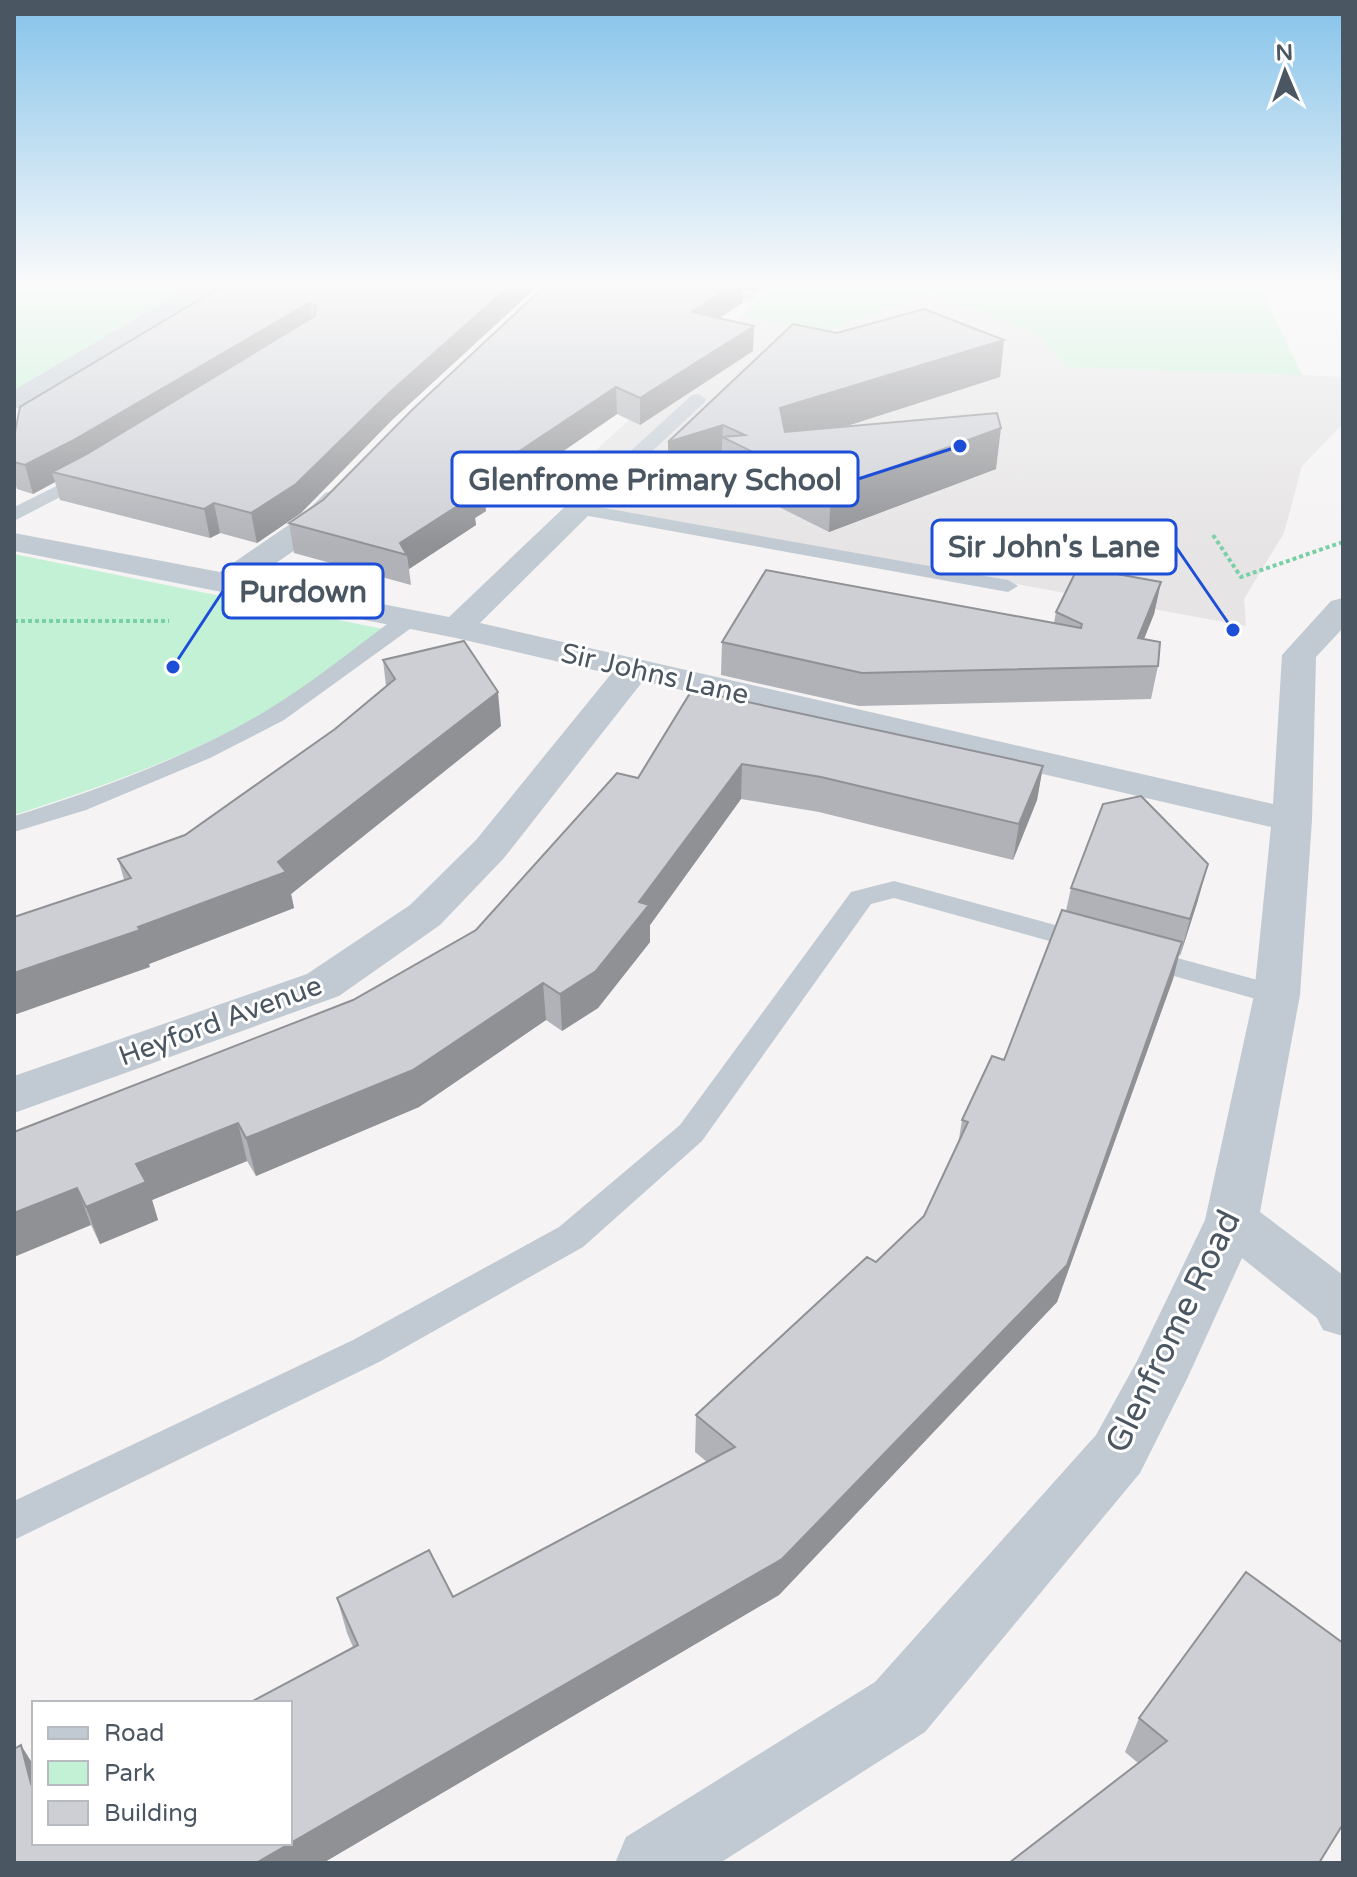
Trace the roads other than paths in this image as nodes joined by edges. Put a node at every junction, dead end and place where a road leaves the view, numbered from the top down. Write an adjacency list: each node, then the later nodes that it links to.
1 (65, 371): 3 (street)
2 (698, 399): 6 (lane)
3 (14, 401)
4 (112, 461): 7 (lane)
5 (354, 480): 9 (street)
6 (582, 507): 10 (lane); 13 (street)
7 (14, 515)
8 (14, 542): 9 (street, Sir Johns Lane)
9 (223, 585): 12 (street, Sir Johns Lane)
10 (1008, 586)
11 (1343, 608): 15 (street, Glenfrome Road)
12 (406, 621): 13 (street, Sir Johns Lane); 16 (lane)
13 (456, 628): 14 (street, Sir Johns Lane)
14 (634, 669): 15 (street, Sir Johns Lane); 18 (street, Heyford Avenue)
15 (1292, 820): 17 (street, Glenfrome Road)
16 (14, 824)
17 (1277, 995): 19 (street, Glenfrome Road); 21 (lane)
18 (14, 1095)
19 (1232, 1220): 20 (street); 22 (street, Glenfrome Road)
20 (1343, 1313)
21 (14, 1521)
22 (652, 1863)

